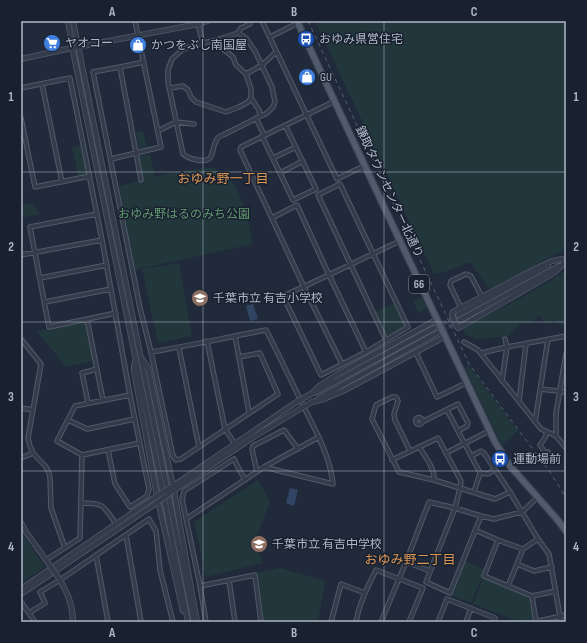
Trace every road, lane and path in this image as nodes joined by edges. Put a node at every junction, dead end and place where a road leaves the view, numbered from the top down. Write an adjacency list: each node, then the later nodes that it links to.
1 (68, 21): 15 (street)
2 (73, 21): 14 (street)
3 (136, 21): 10 (street)
4 (208, 21): 8 (street)
5 (248, 21): 9 (street)
6 (262, 21): 11 (street)
7 (298, 22): 11 (street); 26 (main road, 鎌取タウンセンター北通り / 66)
8 (198, 24): 10 (street); 13 (street)
9 (238, 33): 12 (street); 19 (street)
10 (138, 35): 14 (street); 18 (street)
11 (270, 37): 16 (street)
12 (213, 41): 13 (street); 21 (street)
13 (203, 43): 24 (street)
14 (78, 47): 15 (street); 85 (street)
15 (72, 48): 17 (street); 86 (street)
16 (276, 52): 19 (street); 27 (street)
17 (21, 59)
18 (144, 62): 20 (street); 33 (street)
19 (262, 66): 21 (street); 28 (street)
20 (120, 67): 36 (street); 38 (street)
21 (246, 74): 25 (street)
22 (42, 84): 23 (street); 42 (street); 44 (street)
23 (21, 88)
24 (170, 88): 25 (street); 30 (street)
25 (251, 98): 28 (street)
26 (335, 102): 27 (street); 40 (main road, 鎌取タウンセンター北通り / 66)
27 (307, 115): 32 (street); 40 (street)
28 (258, 117): 30 (street); 34 (street)
29 (21, 118): 44 (street)
30 (176, 122): 31 (street); 33 (street)
31 (194, 124)
32 (285, 125): 34 (street); 35 (street)
33 (158, 131): 36 (street)
34 (263, 136): 37 (street); 46 (street)
35 (296, 148): 37 (street); 39 (street)
36 (136, 153): 38 (street); 43 (street)
37 (273, 158): 41 (street)
38 (111, 159): 79 (street)
39 (303, 162): 41 (street); 41 (street)
40 (364, 166): 48 (main road, 鎌取タウンセンター北通り / 66)
41 (280, 173)
42 (90, 176): 44 (street); 45 (street)
43 (141, 180)
44 (62, 182)
45 (97, 214): 47 (street); 49 (street)
46 (272, 218): 55 (street); 57 (street)
47 (102, 240): 49 (street); 54 (street)
48 (400, 241): 50 (street); 65 (main road, 鎌取タウンセンター北通り / 66)
49 (34, 253): 51 (street); 56 (street)
50 (373, 253): 53 (street); 53 (street); 73 (street)
51 (21, 255)
52 (565, 260): 59 (street); 61 (street); 63 (street); 66 (street)
53 (351, 264): 55 (street); 73 (street)
54 (107, 265): 56 (street); 58 (street)
55 (329, 275): 57 (street); 80 (street)
56 (40, 278): 60 (street)
57 (304, 287): 87 (street); 87 (street)
58 (111, 289): 60 (street); 62 (street)
59 (482, 297): 61 (street); 61 (street)
60 (45, 302): 64 (street)
61 (461, 308)
62 (116, 313): 64 (street); 94 (street)
63 (458, 315)
64 (87, 319): 88 (street)
65 (436, 320): 69 (main road, 鎌取タウンセンター北通り / 66); 95 (street)
66 (460, 320)
67 (234, 336): 74 (street); 84 (street); 113 (street)
68 (566, 336): 72 (street)
69 (444, 337): 90 (main road, 鎌取タウンセンター北通り / 66); 98 (street)
70 (21, 339): 101 (street)
71 (505, 339): 77 (street)
72 (548, 339): 76 (street); 91 (street)
73 (386, 340): 80 (street)
74 (207, 341): 78 (street); 108 (street)
75 (464, 342): 81 (street)
76 (526, 344): 77 (street); 97 (street)
77 (507, 347): 81 (street); 89 (street)
78 (179, 348): 79 (street); 117 (street)
79 (151, 352): 117 (street)
80 (366, 352): 87 (street)
81 (481, 353): 89 (street)
82 (566, 354): 92 (street)
83 (417, 355): 90 (street)
84 (239, 357): 103 (street); 103 (street)
85 (142, 358): 137 (street); 184 (street)
86 (136, 360): 140 (street); 183 (street)
87 (342, 364)
88 (97, 369): 96 (street); 99 (street)
89 (502, 381): 97 (street)
90 (466, 383): 110 (main road, 鎌取タウンセンター北通り / 66)
91 (540, 389): 92 (street); 107 (street)
92 (560, 392): 93 (street); 112 (street)
93 (566, 392)
94 (130, 394): 96 (street); 104 (street)
95 (311, 394): 98 (street); 115 (street, bridge)
96 (103, 400): 99 (street)
97 (519, 401): 107 (street)
98 (312, 402): 137 (street, bridge)
99 (88, 403): 105 (street)
100 (21, 408): 101 (street)
101 (33, 410): 124 (street)
102 (447, 410): 106 (street); 109 (street); 109 (street)
103 (249, 412): 108 (street)
104 (135, 419): 105 (street); 114 (street)
105 (68, 420): 126 (street)
106 (422, 422)
107 (535, 422): 111 (street)
108 (225, 430): 115 (street); 117 (street)
109 (458, 430): 116 (street)
110 (489, 431): 116 (street); 141 (main road, 鎌取タウンセンター北通り / 66)
111 (546, 431): 112 (street); 123 (street)
112 (556, 436): 119 (street)
113 (319, 437): 120 (street); 130 (street)
114 (140, 443): 121 (street); 121 (street)
115 (235, 444): 137 (street)
116 (464, 444): 125 (street); 127 (street)
117 (199, 447)
118 (420, 447): 122 (street); 125 (street); 135 (street)
119 (566, 448)
120 (298, 449): 130 (street); 132 (street)
121 (108, 450): 126 (street)
122 (410, 451): 129 (street); 129 (street)
123 (548, 452)
124 (34, 453): 128 (street); 155 (street)
125 (446, 453): 136 (street)
126 (82, 454): 143 (street)
127 (471, 456): 131 (street); 133 (street)
128 (21, 458)
129 (392, 460): 135 (street)
130 (264, 467): 132 (street)
131 (494, 470): 133 (street); 139 (street)
132 (257, 472): 134 (street)
133 (480, 473): 138 (street)
134 (246, 480): 147 (street); 147 (street)
135 (434, 480): 136 (street)
136 (460, 488): 138 (street); 144 (street)
137 (173, 489): 140 (street, bridge); 142 (street, bridge); 185 (street)
138 (474, 492): 139 (street)
139 (510, 492): 145 (street)
140 (157, 496): 142 (street); 149 (street)
141 (538, 497): 145 (street); 150 (main road, 鎌取タウンセンター北通り / 66)
142 (158, 502): 171 (street); 183 (street)
143 (81, 503): 149 (street); 155 (street)
144 (455, 508): 146 (street); 159 (street); 162 (street)
145 (522, 512): 146 (street); 153 (street)
146 (481, 516): 151 (street)
147 (186, 519): 166 (street)
148 (21, 523): 158 (street)
149 (116, 524): 168 (street)
150 (565, 528)
151 (475, 530): 154 (street); 162 (street)
152 (126, 535): 157 (street); 181 (street); 182 (street)
153 (538, 539): 156 (street); 161 (street)
154 (498, 540): 156 (street); 167 (street)
155 (65, 548): 158 (street)
156 (523, 549): 160 (street)
157 (96, 555): 164 (street); 180 (street)
158 (46, 560): 164 (street, bridge)
159 (406, 562): 162 (street); 163 (street)
160 (517, 564): 161 (street); 167 (street)
161 (552, 567): 169 (street)
162 (430, 571)
163 (398, 579): 170 (street); 191 (street); 192 (street)
164 (60, 580): 175 (street); 179 (street)
165 (229, 580): 166 (street); 187 (street); 188 (street)
166 (200, 586): 186 (street)
167 (508, 586): 172 (street)
168 (21, 589)
169 (556, 591): 172 (street); 177 (street)
170 (365, 593): 189 (street); 190 (street)
171 (21, 594)
172 (532, 596): 196 (street)
173 (21, 603): 175 (street)
174 (471, 608): 193 (street); 194 (street); 195 (street)
175 (30, 613): 178 (street)
176 (566, 615): 177 (street)
177 (560, 616): 196 (street); 197 (street)
178 (35, 622)
179 (73, 622)
180 (108, 622)
181 (140, 622)
182 (172, 622)
183 (188, 622)
184 (194, 622)
185 (197, 622)
186 (206, 622)
187 (235, 622)
188 (261, 622)
189 (331, 622)
190 (356, 622)
191 (381, 622)
192 (409, 622)
193 (438, 622)
194 (466, 622)
195 (494, 622)
196 (535, 622)
197 (561, 622)

